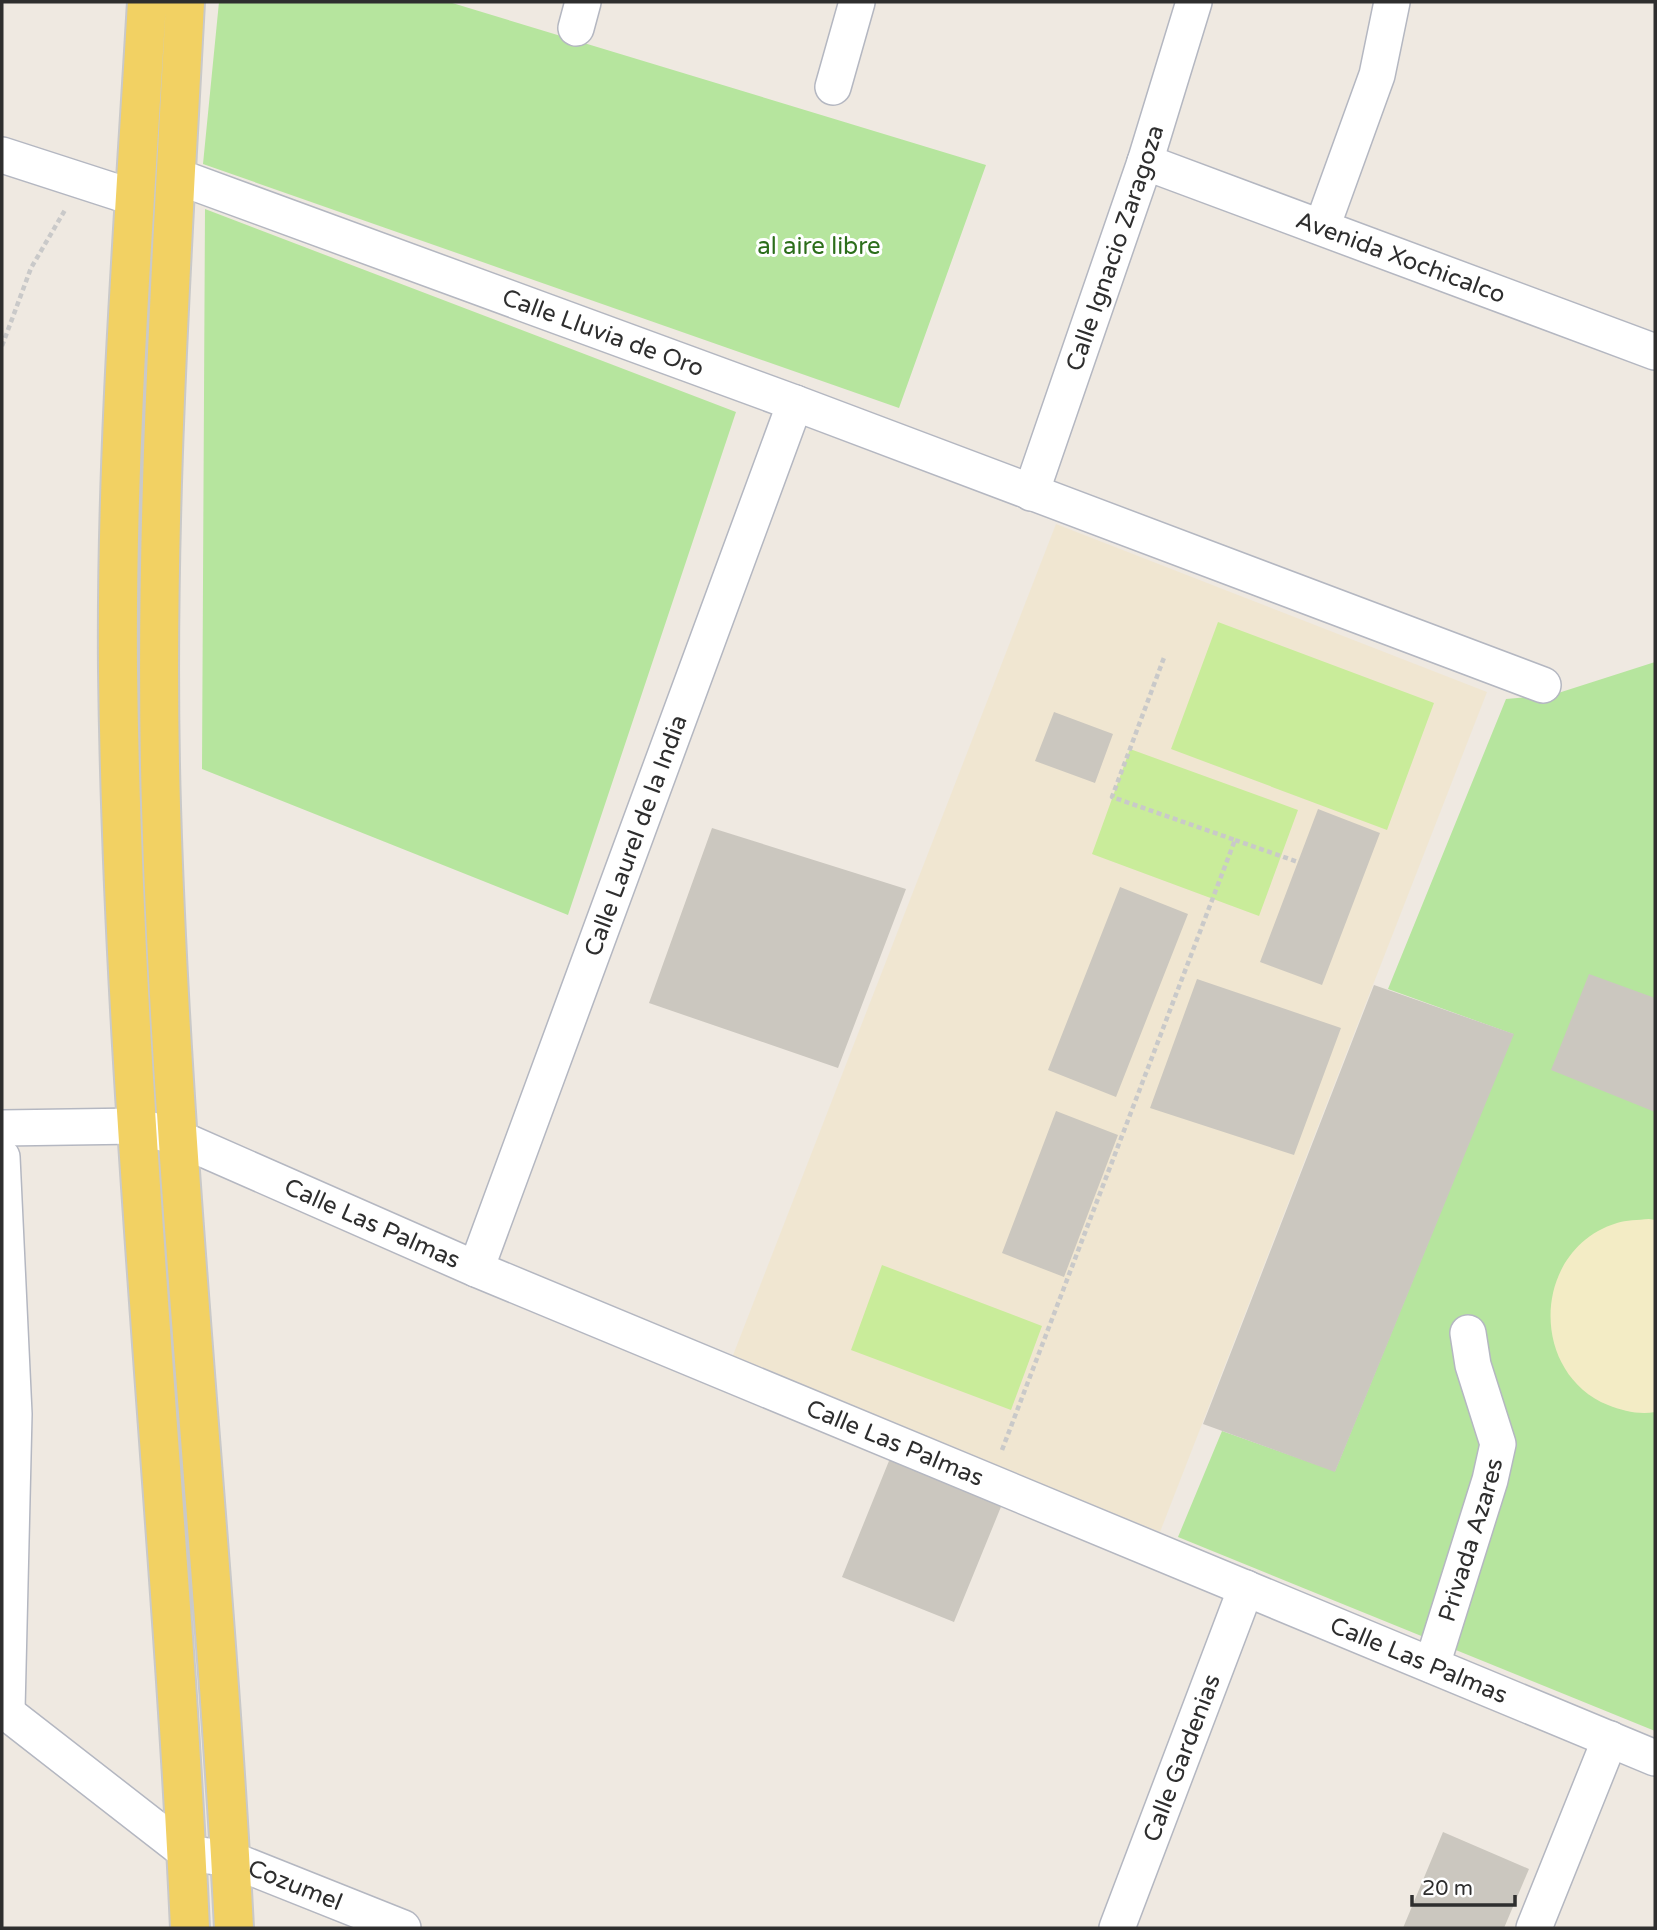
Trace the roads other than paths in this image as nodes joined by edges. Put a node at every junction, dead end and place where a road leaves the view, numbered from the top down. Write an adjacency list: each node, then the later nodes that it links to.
1 (147, 2): 10 (main road)
2 (185, 2): 9 (main road)
3 (857, 2): 6 (street)
4 (1194, 2): 8 (street, Calle Ignacio Zaragoza)
5 (1392, 2): 11 (street)
6 (833, 87)
7 (2, 155): 10 (street)
8 (1145, 162): 11 (street, Avenida Xochicalco); 14 (street, Calle Ignacio Zaragoza)
9 (176, 176): 13 (street, Calle Lluvia de Oro); 18 (main road)
10 (135, 198): 16 (main road)
11 (1322, 227): 12 (street, Avenida Xochicalco)
12 (1655, 352)
13 (795, 403): 14 (street, Calle Lluvia de Oro); 20 (street, Calle Laurel de la India)
14 (1031, 493): 15 (street, Calle Lluvia de Oro)
15 (1543, 685)
16 (138, 1126): 17 (street, Calle Las Palmas); 18 (street, Calle Las Palmas); 27 (main road)
17 (2, 1128)
18 (176, 1137): 20 (street, Calle Las Palmas); 28 (main road)
19 (2, 1157): 24 (street)
20 (476, 1269): 22 (street, Calle Las Palmas)
21 (1468, 1333): 23 (street, Privada Azares)
22 (1246, 1588): 23 (street, Calle Las Palmas); 32 (street, Calle Gardenias)
23 (1432, 1665): 25 (street, Calle Las Palmas)
24 (4, 1709): 27 (street)
25 (1610, 1739): 26 (street, Calle Las Palmas); 33 (street)
26 (1655, 1758)
27 (187, 1853): 28 (street, Cozumel); 29 (main road)
28 (230, 1859): 30 (main road); 31 (street, Cozumel)
29 (190, 1928)
30 (234, 1928)
31 (403, 1928)
32 (1116, 1928)
33 (1534, 1928)

